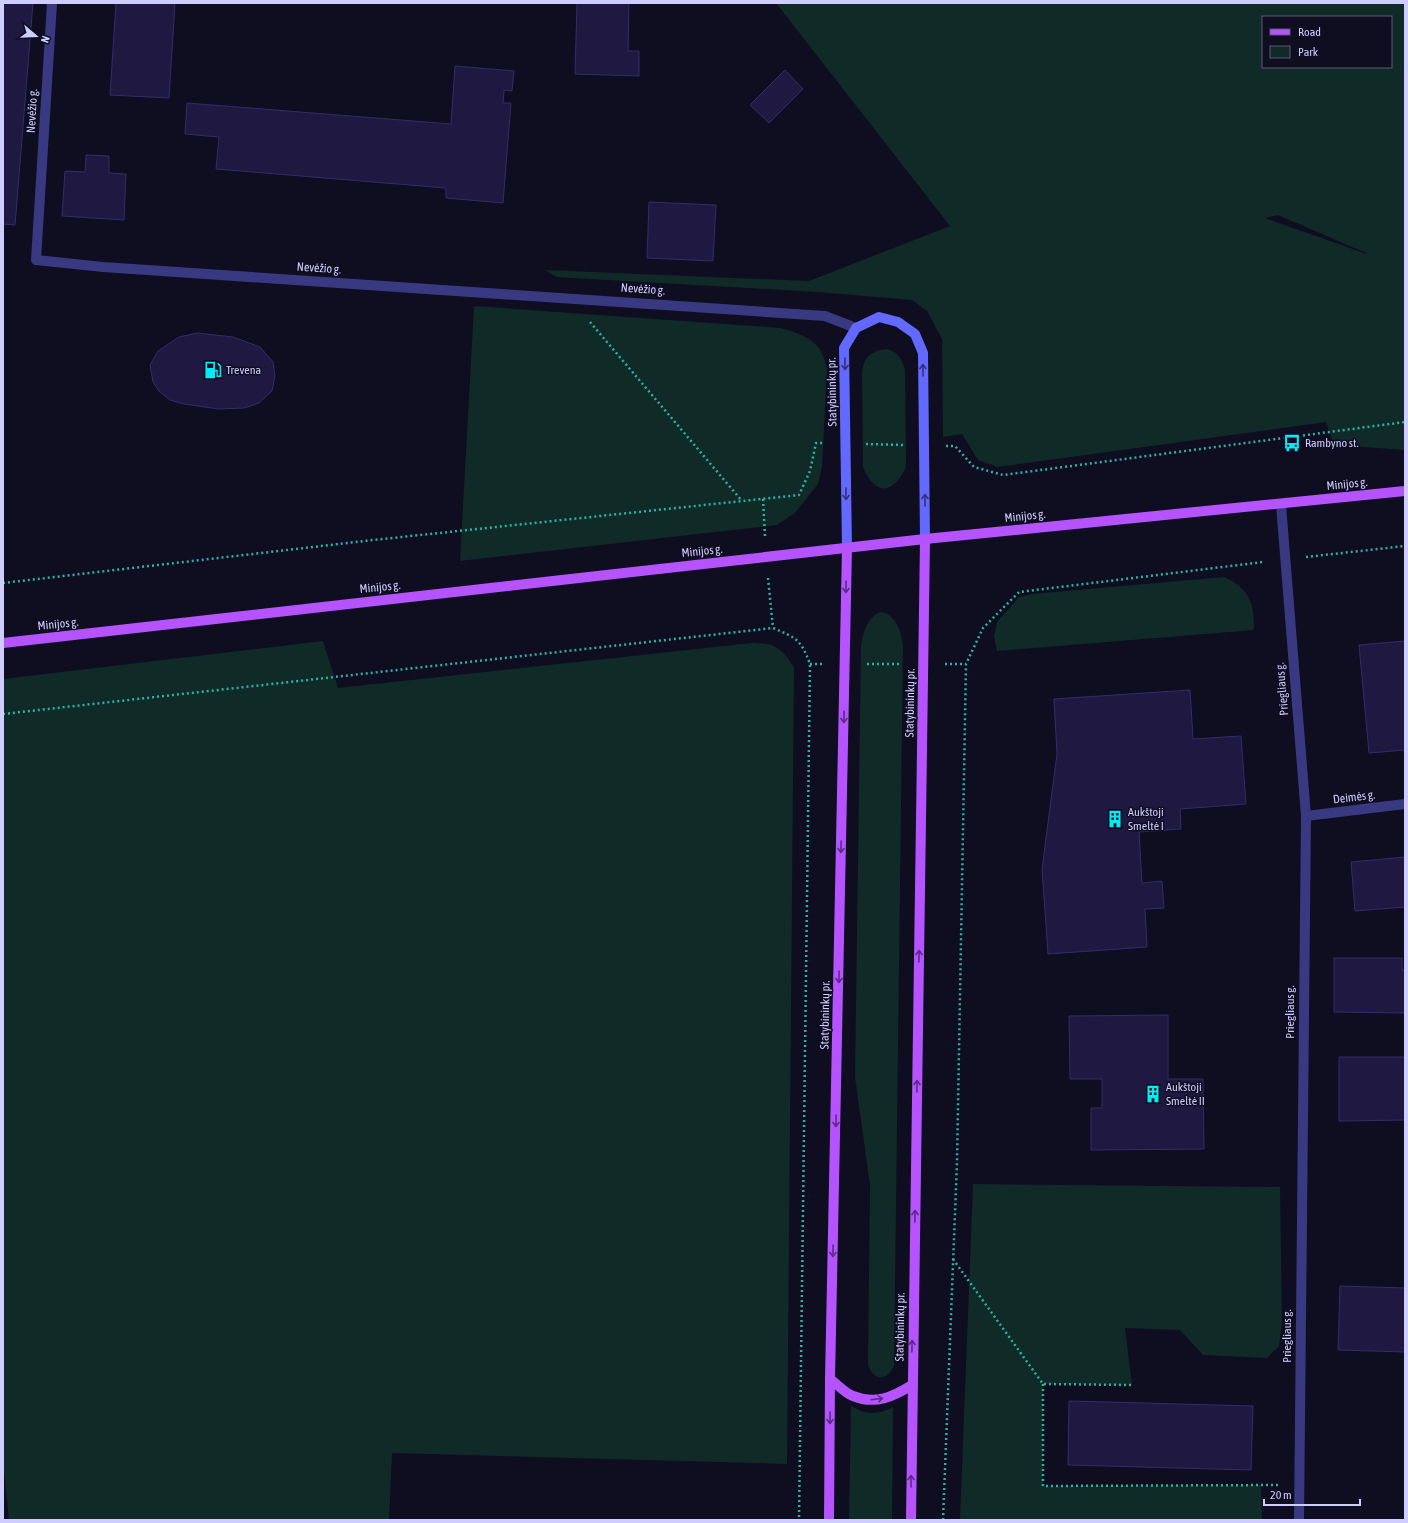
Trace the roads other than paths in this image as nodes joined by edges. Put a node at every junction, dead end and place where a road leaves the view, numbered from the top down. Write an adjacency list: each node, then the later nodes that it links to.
1 (52, 3): 2 (street, Nevėžio g.)
2 (856, 328): 5 (main road, Statybininkų pr., one-way to 2); 6 (main road, Statybininkų pr., one-way to 6)
3 (1405, 491): 4 (main road, Minijos g.)
4 (1280, 504): 5 (main road, Minijos g.); 9 (street, Priegliaus g.)
5 (925, 539): 6 (main road, Minijos g.); 11 (main road, Statybininkų pr., one-way to 5)
6 (847, 548): 7 (main road, Minijos g.); 10 (main road, Statybininkų pr., one-way to 10)
7 (3, 643)
8 (1405, 804): 9 (street, Deimės g.)
9 (1306, 816): 14 (street, Priegliaus g.)
10 (830, 1379): 11 (main road, one-way to 11); 12 (main road, Statybininkų pr., one-way to 12)
11 (912, 1385): 13 (main road, Statybininkų pr., one-way to 11)
12 (829, 1520)
13 (910, 1520)
14 (1299, 1520)

